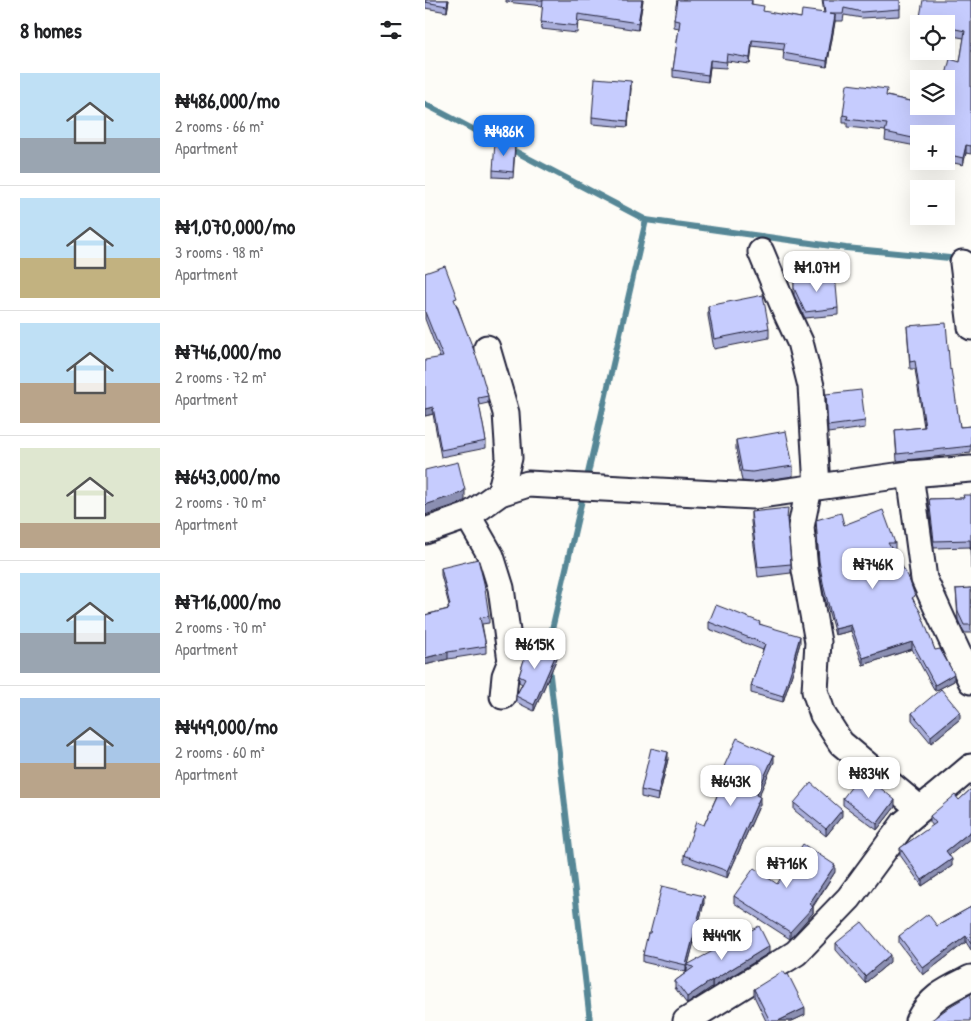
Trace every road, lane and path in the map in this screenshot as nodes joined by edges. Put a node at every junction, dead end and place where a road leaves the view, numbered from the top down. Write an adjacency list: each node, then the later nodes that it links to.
1 (761, 252): 7 (street)
2 (963, 263): 3 (street)
3 (971, 327)
4 (487, 348): 8 (street)
5 (971, 469): 6 (street)
6 (910, 474): 7 (street); 11 (street)
7 (813, 488): 8 (street); 14 (street)
8 (499, 493): 9 (street)
9 (468, 516): 10 (street); 12 (street)
10 (425, 531)
11 (971, 681)
12 (503, 696)
13 (971, 767): 14 (street)
14 (920, 809): 16 (street)
15 (971, 978): 17 (street)
16 (686, 1021)
17 (918, 1021)

